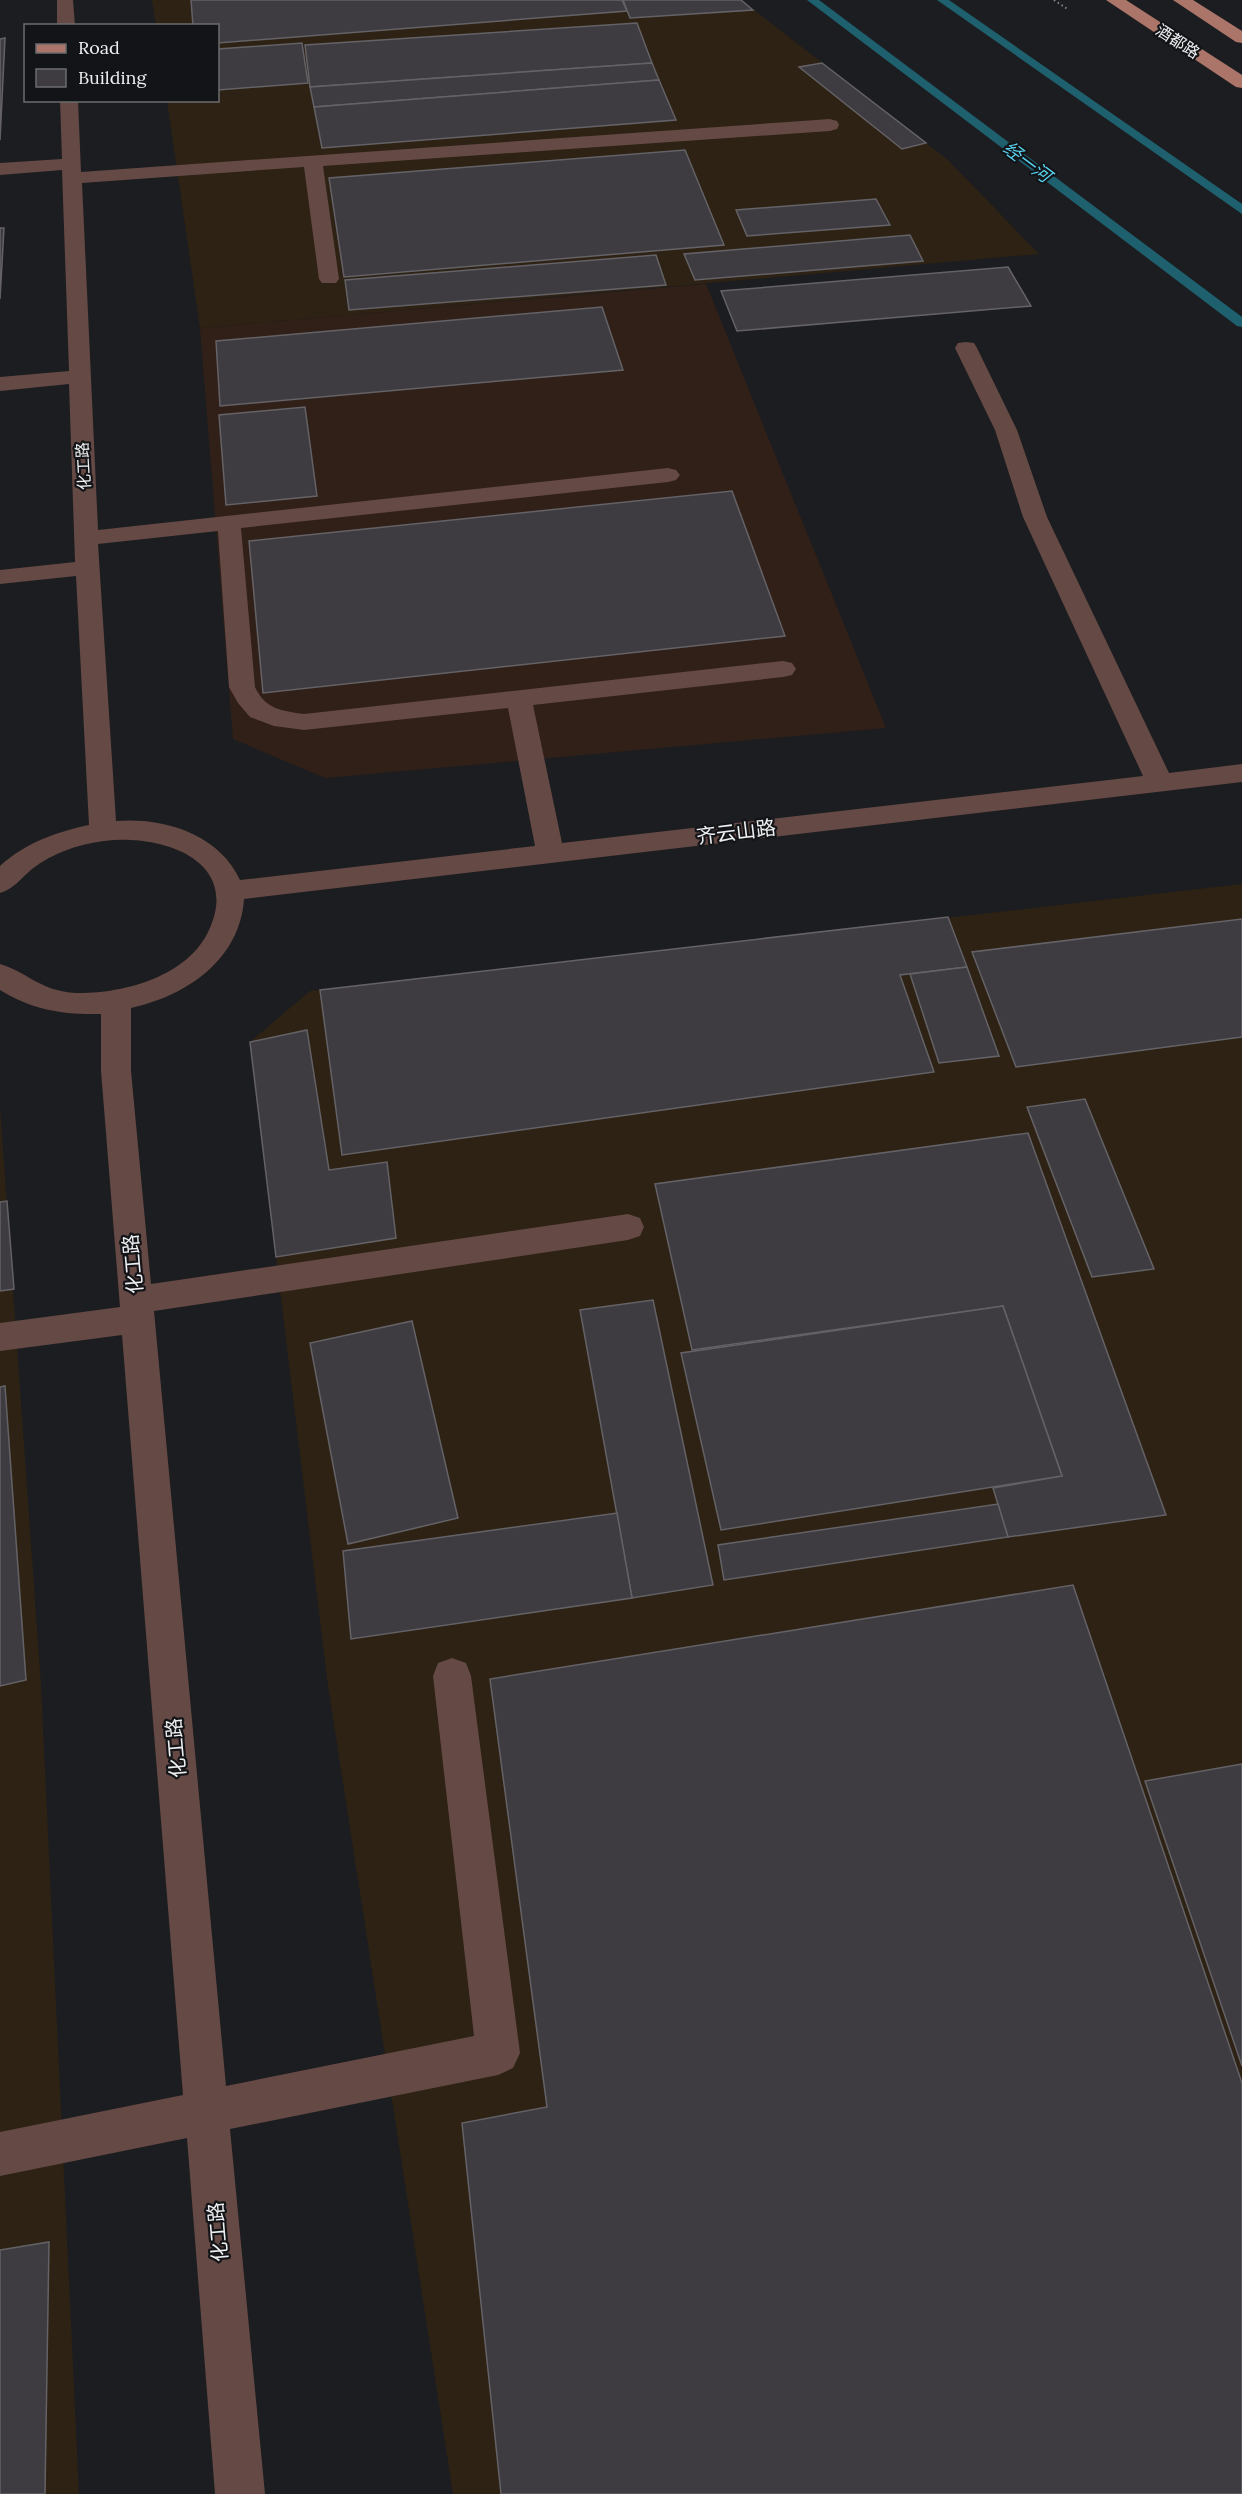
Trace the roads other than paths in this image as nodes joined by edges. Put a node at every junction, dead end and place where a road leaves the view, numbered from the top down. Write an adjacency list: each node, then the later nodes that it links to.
1 (65, 0): 4 (street)
2 (1114, 0): 6 (main road, 酒都路)
3 (1181, 0): 5 (main road, 酒都路)
4 (66, 24)
5 (1242, 38)
6 (1242, 83)
7 (69, 102): 11 (street, 化工路)
8 (830, 125): 9 (street)
9 (313, 161): 11 (street); 12 (street)
10 (0, 169): 11 (street)
11 (71, 171): 14 (street, 化工路)
12 (329, 279)
13 (966, 348): 24 (street)
14 (79, 377): 15 (street); 18 (street, 化工路)
15 (0, 384)
16 (668, 475): 17 (street)
17 (229, 522): 18 (street); 22 (street)
18 (86, 538): 19 (street, 化工路)
19 (88, 568): 20 (street); 25 (street, 化工路)
20 (0, 577)
21 (783, 669): 22 (street)
22 (519, 698): 26 (street)
23 (1242, 773): 24 (street, 齐云山路)
24 (1160, 783): 26 (street, 齐云山路)
25 (103, 831): 27 (street); 28 (street)
26 (550, 854): 28 (street, 齐云山路)
27 (0, 883)
28 (231, 891): 30 (street)
29 (0, 975): 30 (street)
30 (116, 1001): 32 (street, 化工路)
31 (628, 1227): 32 (street)
32 (137, 1310): 33 (street); 35 (street, 化工路)
33 (0, 1337)
34 (452, 1676): 35 (street)
35 (208, 2112): 36 (street); 37 (street, 化工路)
36 (0, 2154)
37 (240, 2494)

